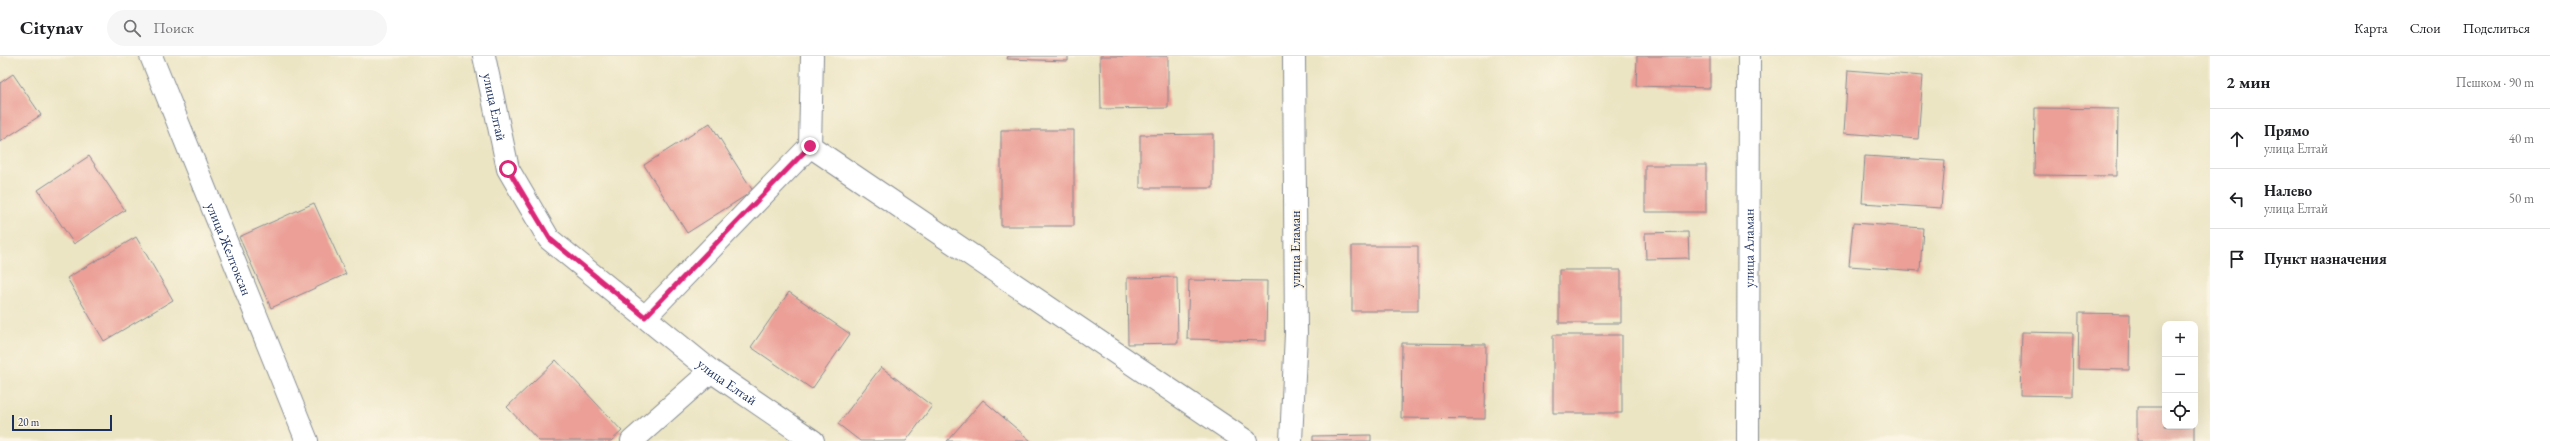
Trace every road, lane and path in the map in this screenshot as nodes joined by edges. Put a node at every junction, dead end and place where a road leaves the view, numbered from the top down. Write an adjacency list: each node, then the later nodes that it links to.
1 (151, 56): 9 (street, улица Желтоксан)
2 (484, 56): 7 (street, улица Елтай)
3 (812, 56): 6 (street)
4 (1294, 56): 13 (street, улица Еламан)
5 (1749, 56): 14 (street, улица Аламан)
6 (810, 146): 7 (street); 12 (street)
7 (645, 317): 8 (street, улица Елтай)
8 (711, 371): 10 (street); 11 (street, улица Елтай)
9 (307, 441)
10 (632, 441)
11 (813, 441)
12 (1246, 441)
13 (1291, 441)
14 (1748, 441)

